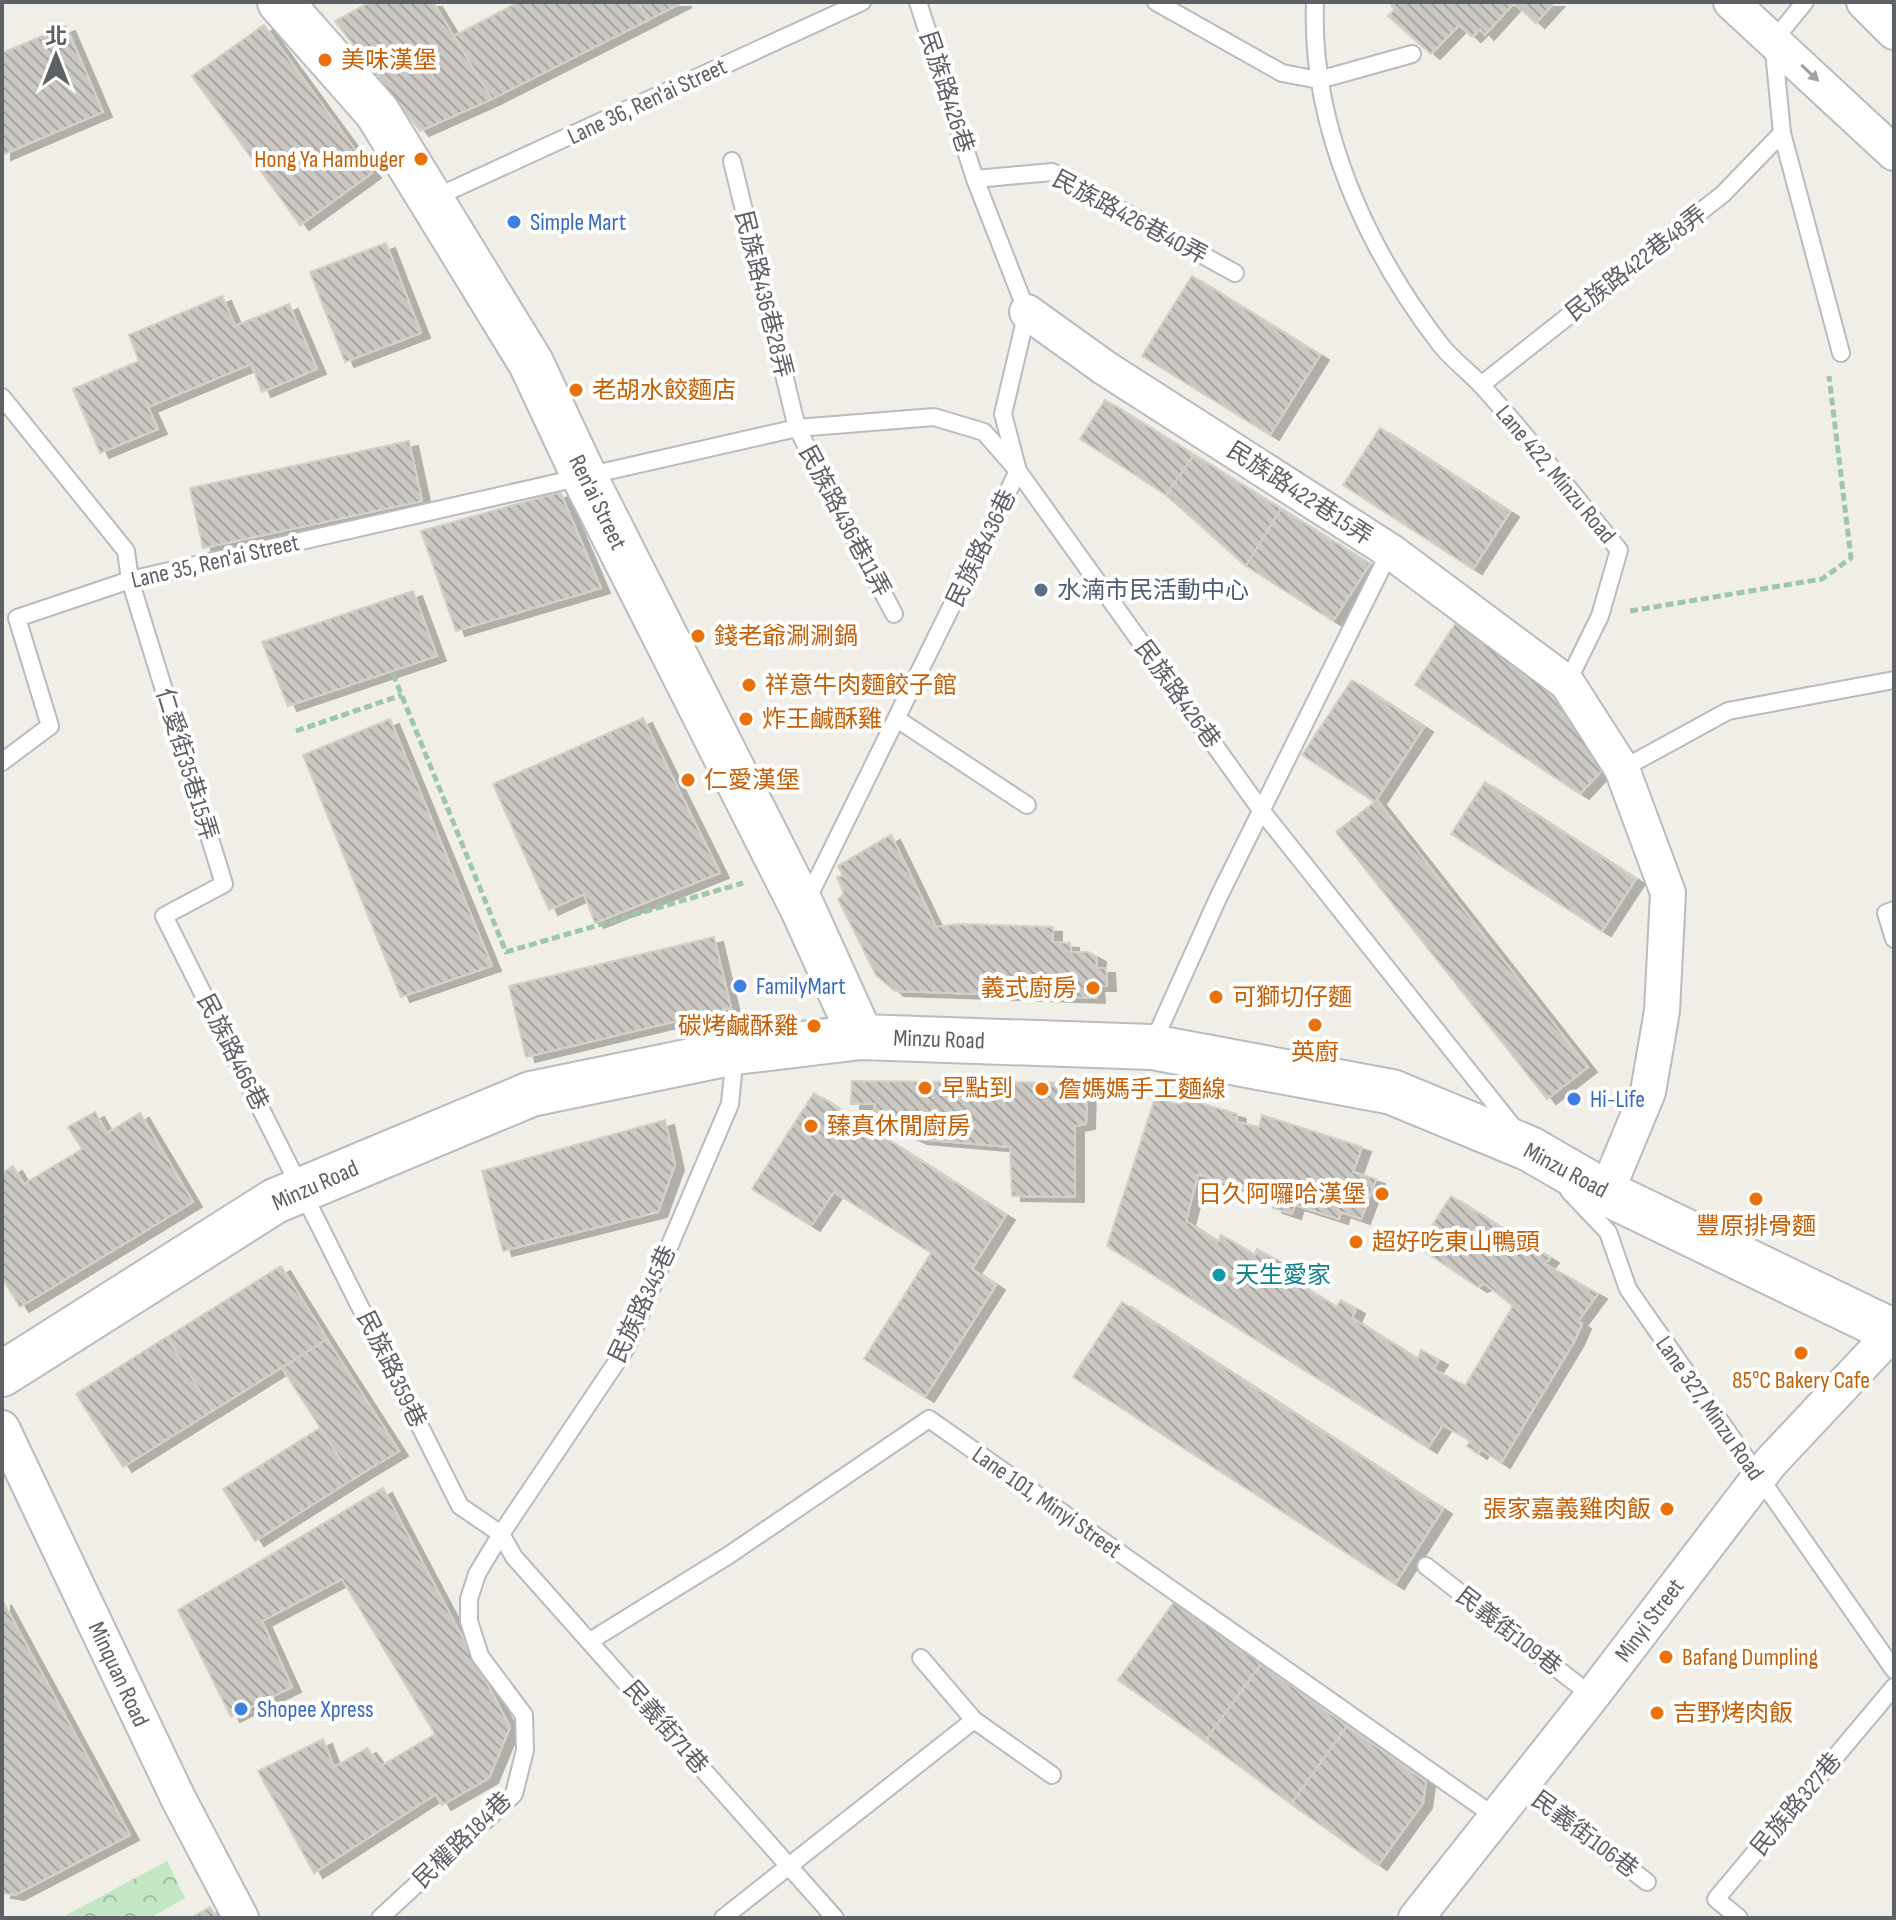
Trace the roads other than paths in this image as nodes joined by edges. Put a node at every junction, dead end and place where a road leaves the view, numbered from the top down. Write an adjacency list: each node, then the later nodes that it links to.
1 (281, 2): 17 (street, Ren'ai Street)
2 (862, 2): 17 (lane, Lane 36, Ren'ai Street)
3 (918, 2): 16 (lane, 民族路426巷)
4 (1156, 2): 12 (lane)
5 (1315, 2): 12 (lane, Lane 422, Minzu Road)
6 (1731, 2): 10 (street)
7 (1805, 2): 10 (lane)
8 (1864, 2): 9 (street)
9 (1894, 32)
10 (1773, 41): 13 (lane); 14 (street, one-way to 14)
11 (1412, 54): 12 (lane)
12 (1319, 80): 21 (lane, Lane 422, Minzu Road)
13 (1782, 133): 20 (lane); 21 (lane, 民族路422巷48弄)
14 (1894, 153)
15 (732, 161): 23 (lane, 民族路436巷28弄)
16 (975, 179): 18 (lane, 民族路426巷40弄); 19 (lane, 民族路426巷)
17 (433, 199): 25 (street, Ren'ai Street)
18 (1235, 273)
19 (1027, 312): 24 (lane, 民族路426巷); 26 (street, 民族路422巷15弄)
20 (1841, 353)
21 (1481, 385): 31 (lane, Lane 422, Minzu Road)
22 (2, 397): 27 (lane)
23 (797, 428): 24 (lane, 民族路436巷); 25 (lane, 民族路436巷); 28 (lane, 民族路436巷11弄)
24 (1018, 471): 32 (lane, 民族路436巷); 36 (lane, 民族路426巷)
25 (584, 476): 27 (lane, Lane 35, Ren'ai Street); 37 (street, Ren'ai Street)
26 (1390, 551): 31 (street, 民族路422巷15弄); 36 (lane)
27 (130, 580): 29 (lane, Lane 35, Ren'ai Street); 39 (lane, 仁愛街35巷15弄)
28 (894, 614)
29 (10, 619): 33 (lane, Lane 35, Ren'ai Street)
30 (1894, 680): 34 (lane)
31 (1567, 683): 34 (street)
32 (897, 719): 35 (lane); 37 (lane, 民族路436巷)
33 (2, 762)
34 (1622, 769): 46 (street)
35 (1027, 805)
36 (1261, 810): 42 (lane); 44 (lane, 民族路426巷)
37 (792, 890): 41 (street, Ren'ai Street)
38 (1894, 910): 40 (lane)
39 (164, 916): 45 (lane, 民族路466巷)
40 (1894, 939)
41 (861, 1037): 42 (street, Minzu Road); 43 (street, Minzu Road)
42 (1152, 1047): 44 (street, Minzu Road)
43 (735, 1052): 45 (street, Minzu Road); 51 (lane, 民族路345巷)
44 (1530, 1149): 46 (street, Minzu Road); 50 (lane, Lane 327, Minzu Road)
45 (303, 1188): 48 (street, Minzu Road); 51 (lane, 民族路359巷)
46 (1606, 1193): 47 (street, Minzu Road)
47 (1894, 1331): 50 (street, Minyi Street)
48 (2, 1374)
49 (2, 1428): 64 (street, Minquan Road)
50 (1758, 1477): 55 (lane, Lane 327, Minzu Road); 57 (street, Minyi Street)
51 (501, 1534): 53 (lane, 民義街71巷); 65 (lane, 民權路184巷)
52 (1426, 1566): 57 (lane, 民義街109巷)
53 (590, 1641): 61 (lane, Lane 101, Minyi Street); 62 (lane, 民義街71巷)
54 (921, 1658): 58 (lane)
55 (1894, 1670)
56 (1894, 1687): 69 (lane, 民族路327巷)
57 (1592, 1696): 60 (street, Minyi Street)
58 (974, 1720): 59 (lane); 62 (lane)
59 (1052, 1775)
60 (1522, 1786): 61 (street, Minyi Street); 63 (lane, 民義街106巷)
61 (1497, 1818): 68 (street, Minyi Street)
62 (787, 1865): 66 (lane); 67 (lane, 民義街71巷)
63 (1647, 1882)
64 (241, 1918)
65 (380, 1918)
66 (723, 1918)
67 (835, 1918)
68 (1416, 1918)
69 (1739, 1918)

